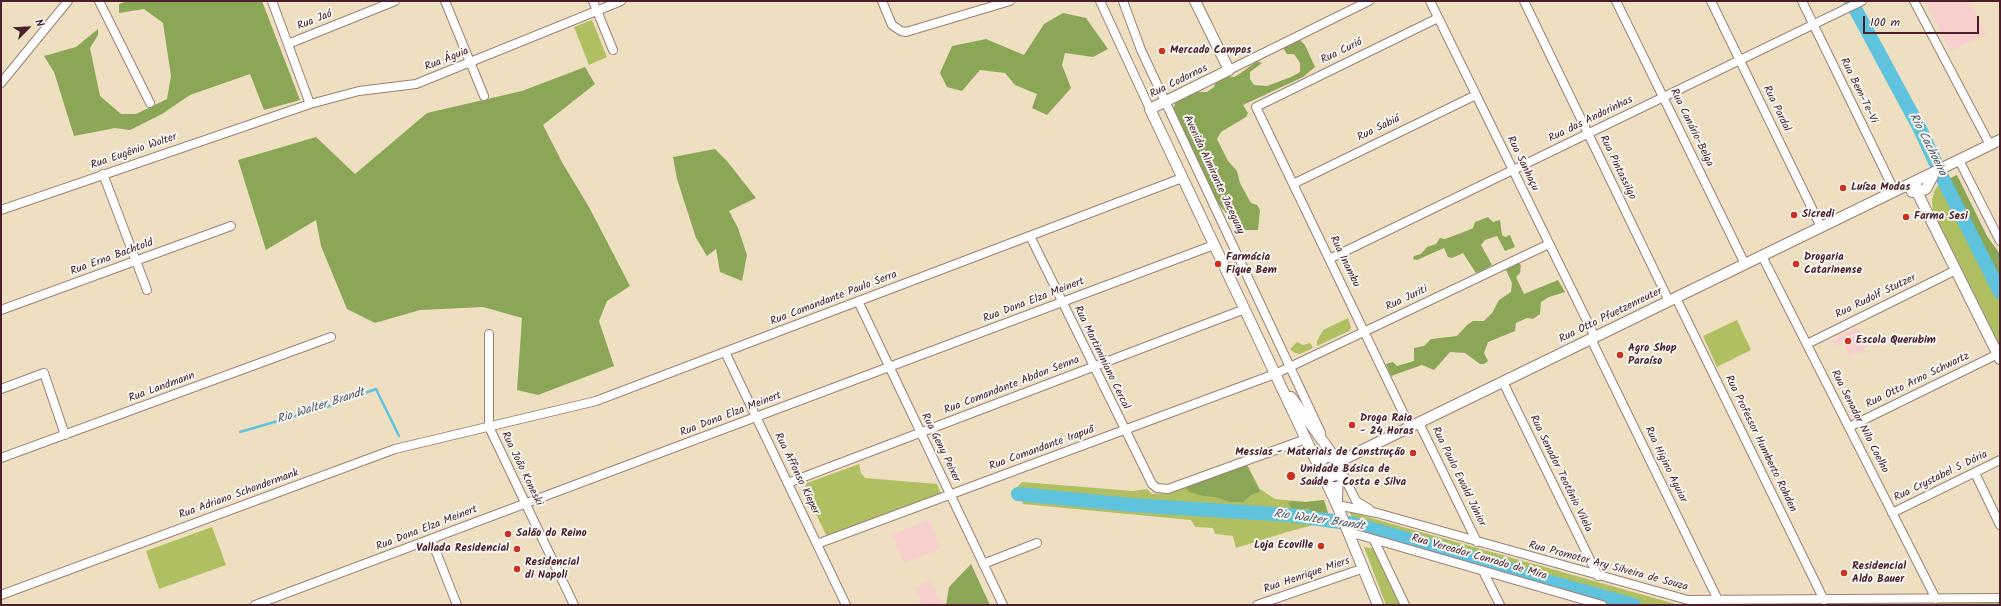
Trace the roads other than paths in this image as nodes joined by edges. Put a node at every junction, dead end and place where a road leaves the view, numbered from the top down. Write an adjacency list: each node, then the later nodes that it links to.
1 (68, 1): 29 (street)
2 (99, 1): 34 (street)
3 (272, 1): 24 (street)
4 (395, 1): 24 (street, Rua Jaó)
5 (444, 1): 27 (street)
6 (593, 1): 21 (street)
7 (621, 1): 21 (street, Rua Águia)
8 (882, 1): 9 (street)
9 (1010, 1)
10 (1100, 1): 37 (street, Avenida Almirante Jaceguay)
11 (1123, 1): 33 (street, Avenida Almirante Jaceguay)
12 (1369, 1): 28 (street, Rua Codornas)
13 (1430, 1): 22 (street, Rua Sanhaçu)
14 (1524, 1): 39 (street, Rua Pintassilgo)
15 (1616, 1): 32 (street, Rua Canário-Belga)
16 (1711, 1): 26 (street, Rua Pardal)
17 (1802, 1): 23 (street, Rua Bem-Te-Vi)
18 (1861, 1): 23 (street, Rua das Andorinhas)
19 (1914, 1): 41 (street)
20 (1199, 2): 28 (main road)
21 (597, 11): 25 (street); 27 (street, Rua Águia)
22 (1438, 18): 30 (street, Rua Sanhaçu); 36 (street, Rua Curió)
23 (1813, 24): 26 (street, Rua das Andorinhas); 50 (street, Rua Bem-Te-Vi)
24 (288, 44): 35 (street)
25 (613, 50)
26 (1740, 60): 32 (street, Rua das Andorinhas); 53 (street, Rua Pardal)
27 (470, 62): 31 (street); 35 (street, Rua Águia)
28 (1229, 70): 33 (main road, Rua Codornas)
29 (1, 83)
30 (1476, 95): 43 (street, Rua Sanhaçu); 48 (street, Rua Sabiá)
31 (484, 96)
32 (1663, 97): 39 (street, Rua das Andorinhas); 61 (street, Rua Canário-Belga)
33 (1166, 102): 37 (main road, Rua Codornas); 78 (street, Avenida Almirante Jaceguay)
34 (150, 103)
35 (310, 104): 38 (street, Rua Águia)
36 (1256, 107): 48 (street, Rua Inambu)
37 (1150, 110): 46 (main road, Avenida Almirante Jaceguay)
38 (273, 115): 45 (street, Rua Eugênio Wolter)
39 (1588, 133): 43 (street, Rua das Andorinhas); 64 (street, Rua Pintassilgo)
40 (2000, 140): 41 (main road, Rua Otto Pfuetzenreuter)
41 (1990, 146): 42 (main road, Rua Otto Pfuetzenreuter)
42 (1959, 160): 44 (main road, Rua Otto Pfuetzenreuter); 55 (street)
43 (1513, 170): 56 (street, Rua Sanhaçu); 59 (street, Rua das Andorinhas)
44 (1939, 170): 47 (main road, Rua Otto Pfuetzenreuter); 49 (main road)
45 (103, 174): 51 (street, Rua Eugênio Wolter); 60 (street)
46 (1182, 178): 54 (street, Rua Comandante Paulo Serra); 57 (main road, Avenida Almirante Jaceguay)
47 (1916, 182): 49 (main road); 50 (main road, Rua Otto Pfuetzenreuter)
48 (1293, 184): 59 (street, Rua Inambu)
49 (1921, 191): 50 (main road, Rua Otto Pfuetzenreuter); 62 (main road)
50 (1895, 192): 53 (main road, Rua Otto Pfuetzenreuter)
51 (1, 210)
52 (232, 226): 60 (street, Rua Erna Bachtold)
53 (1821, 228): 58 (main road, Rua Otto Pfuetzenreuter)
54 (1030, 236): 65 (street, Rua Comandante Paulo Serra); 66 (street, Rua Martiminiano Cercal)
55 (2000, 241)
56 (1549, 244): 69 (street, Rua Juriti); 72 (street, Rua Sanhaçu)
57 (1214, 245): 66 (street, Rua Dona Elza Meinert); 67 (main road, Avenida Almirante Jaceguay)
58 (1762, 256): 61 (main road, Rua Otto Pfuetzenreuter); 73 (street, Rua Senador Nilo Coelho)
59 (1329, 259): 69 (street, Rua Inambu)
60 (136, 261): 63 (street); 68 (street, Rua Erna Bachtold)
61 (1745, 264): 64 (main road, Rua Otto Pfuetzenreuter)
62 (1956, 270): 73 (street, Rua Rudolf Stutzer); 75 (main road)
63 (147, 290)
64 (1673, 299): 72 (main road, Rua Otto Pfuetzenreuter); 116 (street, Rua Professor Humberto Rohden)
65 (858, 301): 74 (street, Rua Comandante Paulo Serra); 76 (street, Rua Geny Peixer)
66 (1062, 302): 76 (street, Rua Dona Elza Meinert); 77 (street, Rua Martiminiano Cercal)
67 (1245, 309): 77 (street, Rua Comandante Abdon Senna); 79 (main road, Avenida Almirante Jaceguay)
68 (1, 310)
69 (1364, 332): 78 (street, Rua Juriti); 83 (street, Rua Inambu)
70 (489, 334): 84 (street, Rua João Koneski)
71 (331, 337): 88 (street, Rua Landmann)
72 (1593, 338): 80 (main road, Rua Otto Pfuetzenreuter); 117 (street, Rua Higino Aguiar)
73 (1807, 344): 85 (street, Rua Senador Nilo Coelho)
74 (725, 352): 82 (street, Rua Affonso Kieper); 84 (street, Rua Comandante Paulo Serra)
75 (1999, 357): 85 (street, Rua Otto Arno Schwartz)
76 (889, 367): 82 (street, Rua Dona Elza Meinert); 87 (street, Rua Geny Peixer)
77 (1093, 367): 86 (street, Rua Martiminiano Cercal); 87 (street, Rua Comandante Abdon Senna)
78 (1290, 367): 79 (street, Rua Juriti); 90 (street, Avenida Almirante Jaceguay)
79 (1275, 374): 86 (street, Rua Comandante Irapuã); 89 (main road, Avenida Almirante Jaceguay); 90 (main road, Avenida Almirante Jaceguay)
80 (1503, 382): 83 (main road, Rua Otto Pfuetzenreuter); 112 (street, Rua Senador Teotônio Vilela)
81 (1, 389): 88 (street)
82 (756, 417): 96 (street, Rua Affonso Kieper); 98 (street, Rua Dona Elza Meinert)
83 (1414, 425): 93 (main road, Rua Otto Pfuetzenreuter); 106 (street, Rua Paulo Ewald Júnior)
84 (489, 426): 98 (street, Rua João Koneski); 113 (street, Rua Adriano Schondermank)
85 (1849, 427): 101 (street, Rua Senador Nilo Coelho)
86 (1124, 430): 89 (street, Rua Martiminiano Cercal); 97 (street, Rua Comandante Irapuã)
87 (920, 432): 96 (street, Rua Comandante Abdon Senna); 97 (street, Rua Geny Peixer)
88 (65, 435): 91 (street, Rua Landmann)
89 (1306, 439): 94 (main road, Avenida Almirante Jaceguay)
90 (1326, 444): 93 (main road, Avenida Almirante Jaceguay)
91 (1, 458)
92 (2000, 460): 95 (street, Rua Crystabel S Dória)
93 (1337, 464): 94 (main road); 94 (main road, Rua Otto Pfuetzenreuter); 99 (main road); 100 (street, Avenida Almirante Jaceguay)
94 (1321, 471): 99 (main road, Avenida Almirante Jaceguay)
95 (1975, 473): 101 (street, Rua Crystabel S Dória); 102 (street)
96 (788, 483): 108 (street, Rua Affonso Kieper)
97 (950, 495): 108 (street, Rua Comandante Irapuã); 109 (street, Rua Geny Peixer)
98 (526, 504): 104 (street, Rua Dona Elza Meinert); 120 (street, Rua João Koneski)
99 (1337, 505): 100 (street, Rua Promotor Ary Silveira de Souza); 103 (main road, Avenida Almirante Jaceguay)
100 (1377, 513): 106 (street, Rua Promotor Ary Silveira de Souza)
101 (1892, 513): 115 (street, Rua Senador Nilo Coelho)
102 (2000, 525)
103 (1348, 530): 105 (street, Rua Vereador Conrado de Mira); 110 (main road, Avenida Almirante Jaceguay)
104 (431, 539): 118 (street, Rua Dona Elza Meinert); 119 (street)
105 (1374, 540): 111 (street, Rua Vereador Conrado de Mira); 125 (street)
106 (1477, 542): 112 (street, Rua Promotor Ary Silveira de Souza)
107 (1037, 543): 109 (street)
108 (817, 544): 121 (street, Rua Affonso Kieper)
109 (983, 564): 122 (street, Rua Geny Peixer)
110 (1364, 568): 123 (street, Rua Henrique Miers); 124 (main road, Avenida Almirante Jaceguay)
111 (1483, 571): 126 (street); 127 (street, Rua Vereador Conrado de Mira)
112 (1598, 576): 117 (street, Rua Promotor Ary Silveira de Souza)
113 (1, 595)
114 (2000, 598): 115 (street, Rua Promotor Ary Silveira de Souza)
115 (1936, 599): 116 (street, Rua Promotor Ary Silveira de Souza)
116 (1824, 600): 117 (street, Rua Promotor Ary Silveira de Souza)
117 (1720, 603)
118 (255, 605)
119 (457, 605)
120 (574, 605)
121 (846, 605)
122 (1003, 605)
123 (1257, 605)
124 (1378, 605)
125 (1405, 605)
126 (1500, 605)
127 (1602, 605)

